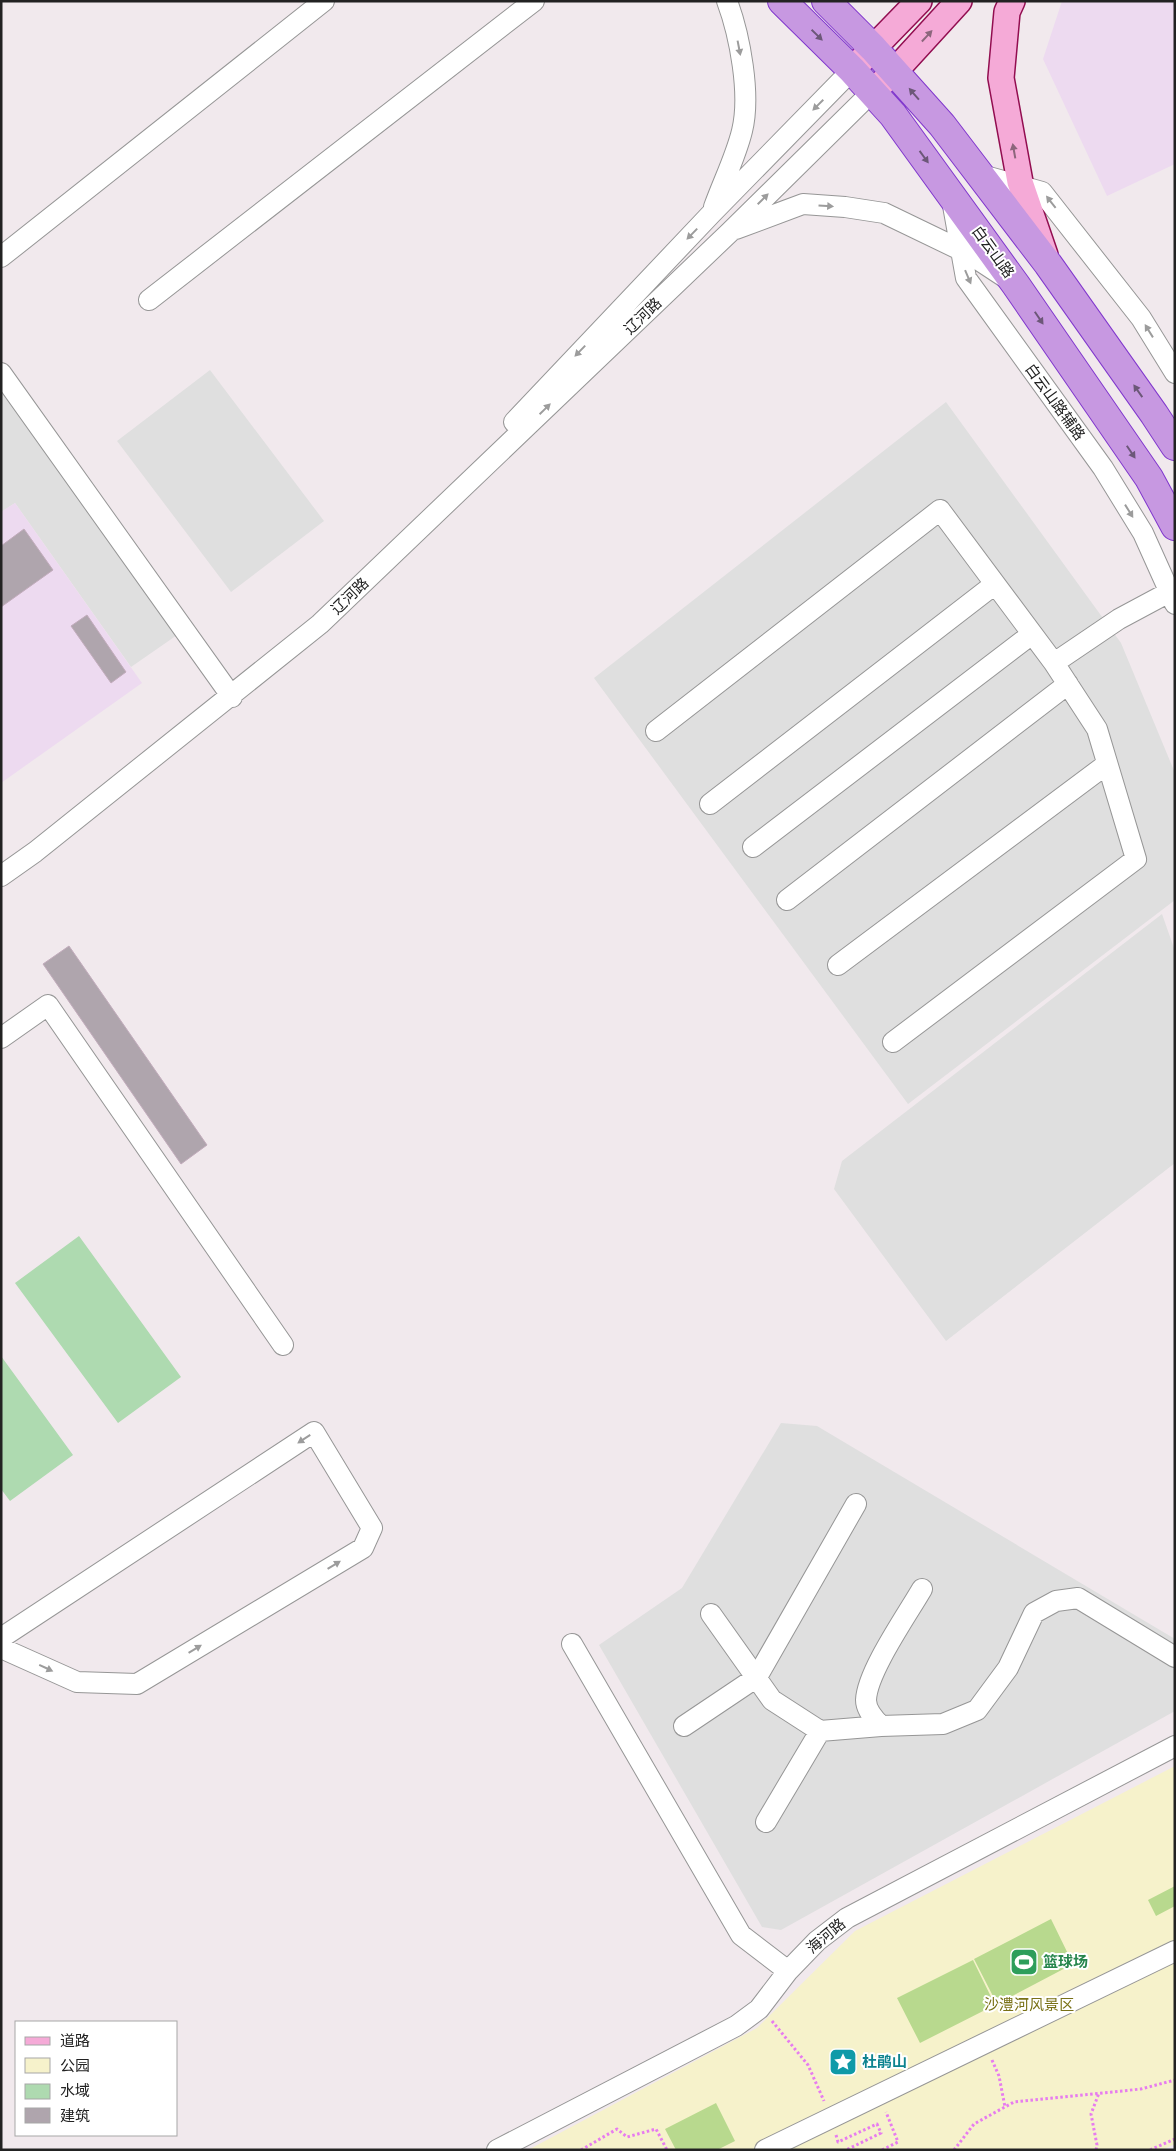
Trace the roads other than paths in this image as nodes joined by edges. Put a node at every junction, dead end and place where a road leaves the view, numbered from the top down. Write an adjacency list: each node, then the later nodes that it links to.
1 (324, 1): 19 (street)
2 (534, 1): 22 (street)
3 (727, 1): 16 (street, one-way to 16)
4 (782, 1): 10 (highway, 白云山路, one-way to 10)
5 (826, 1): 9 (highway)
6 (919, 1): 9 (main road, 辽河路)
7 (959, 1): 11 (main road, 辽河路, one-way to 7)
8 (1012, 1): 14 (main road, one-way to 8)
9 (873, 48): 10 (main road, 辽河路); 11 (highway)
10 (852, 70): 12 (highway, 白云山路); 16 (street, 辽河路, one-way to 16)
11 (895, 71): 12 (main road, 辽河路); 13 (highway, one-way to 11)
12 (872, 92): 15 (highway, 白云山路, one-way to 15); 17 (street, 辽河路, one-way to 12)
13 (978, 174): 14 (street); 20 (highway)
14 (1021, 186): 20 (main road); 24 (street, one-way to 14)
15 (952, 196): 18 (street, 白云山路辅路); 21 (highway, 白云山路)
16 (711, 214): 29 (street, 辽河路, one-way to 29)
17 (730, 232): 18 (street, one-way to 18); 29 (street, 辽河路, one-way to 17)
18 (961, 251): 21 (street); 28 (street, 白云山路辅路, one-way to 28)
19 (1, 257)
20 (1048, 264): 25 (highway, one-way to 20)
21 (1016, 285): 26 (highway, 白云山路, one-way to 26)
22 (148, 300)
23 (1, 373): 33 (street)
24 (1175, 373)
25 (1175, 446)
26 (1175, 526)
27 (995, 584): 30 (street); 34 (street); 36 (street)
28 (1173, 595): 31 (street)
29 (320, 624): 33 (street, 辽河路)
30 (1032, 634): 31 (street); 37 (street)
31 (1054, 663): 32 (street)
32 (1068, 684): 35 (street); 39 (street)
33 (232, 696): 38 (street, 辽河路)
34 (656, 731)
35 (1107, 764): 40 (street); 42 (street)
36 (710, 804)
37 (753, 847)
38 (1, 876)
39 (787, 900)
40 (838, 965)
41 (1, 1038): 43 (street)
42 (893, 1042)
43 (283, 1345)
44 (856, 1504): 51 (street)
45 (922, 1589): 53 (street)
46 (711, 1614): 51 (street)
47 (1, 1638): 49 (street, one-way to 47)
48 (572, 1644): 58 (street)
49 (1, 1648)
50 (1175, 1657): 53 (street)
51 (757, 1677): 52 (street); 54 (street)
52 (684, 1726)
53 (881, 1726): 54 (street)
54 (820, 1731): 56 (street)
55 (1175, 1746): 58 (street, 海河路)
56 (766, 1822)
57 (1175, 1951): 60 (street)
58 (788, 1971): 59 (street, 海河路)
59 (497, 2150)
60 (765, 2150)

